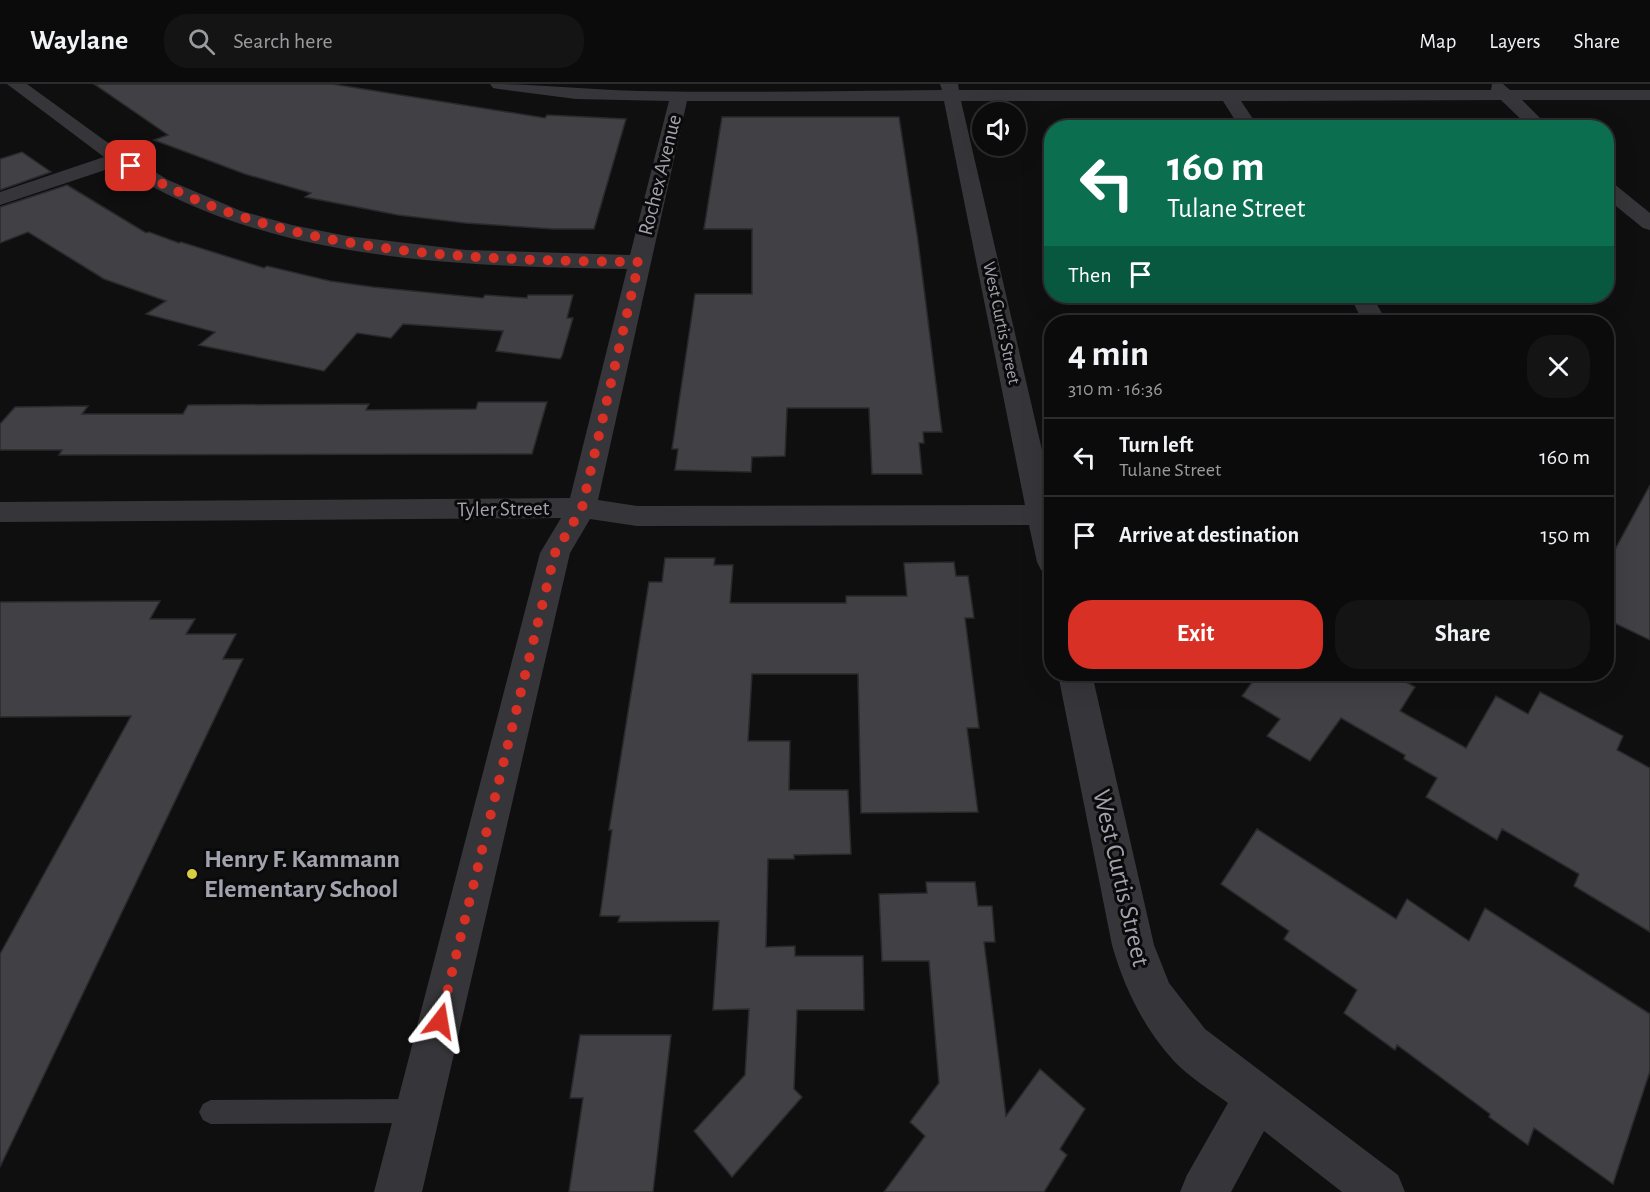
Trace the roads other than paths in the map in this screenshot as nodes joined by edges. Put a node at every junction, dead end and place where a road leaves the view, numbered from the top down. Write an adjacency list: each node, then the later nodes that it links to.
1 (16, 84): 10 (street)
2 (499, 84): 6 (street)
3 (951, 90): 6 (street); 7 (street); 15 (street, West Curtis Street)
4 (1500, 90): 5 (street); 7 (street); 9 (street)
5 (1650, 95)
6 (679, 96): 14 (street, Rochex Avenue)
7 (1228, 96): 8 (street)
8 (1244, 120)
9 (1532, 120)
10 (119, 159): 12 (street); 14 (street)
11 (1614, 194): 13 (street)
12 (0, 199)
13 (1650, 224)
14 (639, 262): 16 (street, Rochex Avenue)
15 (1044, 506)
16 (582, 508): 17 (street, Tyler Street); 18 (street, Tyler Street); 21 (street, Rochex Avenue)
17 (0, 512)
18 (1044, 515)
19 (1077, 681): 20 (street, West Curtis Street)
20 (1257, 1097): 24 (street); 25 (street, West Curtis Street)
21 (418, 1111): 22 (lane); 23 (street, Rochex Avenue)
22 (211, 1112)
23 (398, 1192)
24 (1204, 1192)
25 (1381, 1192)

